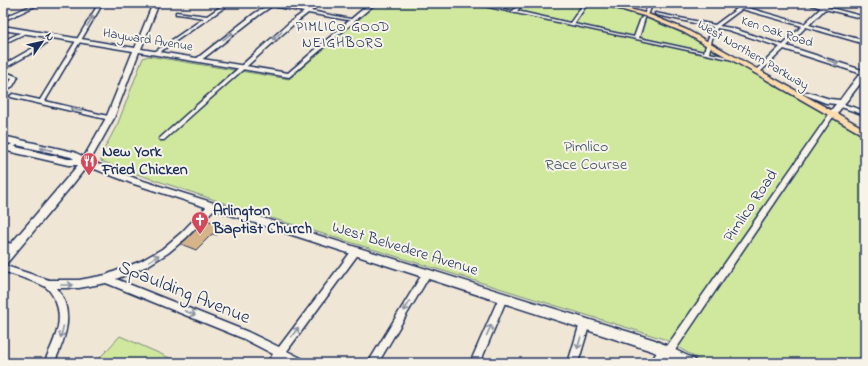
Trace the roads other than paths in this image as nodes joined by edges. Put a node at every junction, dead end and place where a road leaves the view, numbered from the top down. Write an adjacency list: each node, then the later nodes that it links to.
1 (40, 3): 29 (street)
2 (101, 3): 38 (street, one-way to 2)
3 (156, 3): 4 (street); 43 (main road)
4 (165, 3)
5 (228, 3): 27 (street)
6 (262, 3): 19 (street)
7 (319, 3): 22 (street)
8 (373, 3): 30 (main road)
9 (472, 3): 23 (street)
10 (522, 3): 23 (street)
11 (586, 3): 31 (street)
12 (601, 3): 26 (main road, West Northern Parkway)
13 (617, 3): 26 (main road, West Northern Parkway)
14 (652, 3): 26 (street)
15 (721, 3): 20 (street)
16 (746, 3): 20 (street)
17 (808, 3): 21 (street)
18 (829, 3): 21 (street)
19 (273, 4): 22 (street); 46 (street, one-way to 19)
20 (741, 7): 32 (street); 33 (street)
21 (824, 7): 28 (street); 32 (street)
22 (308, 12): 30 (street); 49 (street, one-way to 49)
23 (514, 12): 31 (street)
24 (178, 13): 27 (street)
25 (657, 14): 26 (main road, West Northern Parkway); 33 (street, Ken Oak Road); 39 (main road, West Northern Parkway)
26 (646, 15): 37 (street); 39 (main road, West Northern Parkway)
27 (208, 17): 44 (street)
28 (865, 18)
29 (3, 20)
30 (353, 20): 49 (main road, Hayward Avenue)
31 (572, 24): 37 (street)
32 (805, 25): 41 (street); 42 (street)
33 (716, 26): 39 (street); 42 (street, Ken Oak Road)
34 (3, 28): 35 (main road, Hayward Avenue)
35 (26, 32): 36 (main road, Hayward Avenue); 40 (street)
36 (53, 36): 38 (main road, Hayward Avenue); 48 (street)
37 (636, 38): 45 (street)
38 (78, 41): 43 (main road, Hayward Avenue); 55 (street)
39 (709, 41): 45 (street); 47 (main road, West Northern Parkway); 50 (main road, West Northern Parkway)
40 (3, 43)
41 (865, 43)
42 (784, 46): 50 (street); 52 (street, Ken Oak Road, one-way to 52)
43 (138, 50): 44 (main road, Hayward Avenue); 58 (main road)
44 (155, 53): 46 (main road, Hayward Avenue)
45 (706, 53): 47 (street)
46 (198, 60): 49 (main road, Hayward Avenue)
47 (736, 60): 50 (main road, West Northern Parkway)
48 (3, 67)
49 (242, 68): 62 (street)
50 (759, 70): 56 (main road, West Northern Parkway); 56 (main road, West Northern Parkway)
51 (3, 73): 53 (street)
52 (864, 75): 56 (main road, Pimlico Road)
53 (3, 90)
54 (13, 96): 55 (street)
55 (42, 102): 58 (street, one-way to 55)
56 (838, 108): 57 (street); 59 (main road, West Northern Parkway); 60 (main road, West Northern Parkway); 77 (street, Pimlico Road)
57 (865, 113)
58 (110, 118): 65 (main road)
59 (865, 126)
60 (865, 133)
61 (3, 139): 63 (main road, West Belvedere Avenue)
62 (162, 139)
63 (18, 142): 64 (street); 65 (main road, West Belvedere Avenue, one-way to 63)
64 (5, 150): 65 (main road, West Belvedere Avenue)
65 (85, 162): 66 (main road, West Belvedere Avenue); 68 (main road)
66 (212, 206): 69 (main road, West Belvedere Avenue); 73 (street, one-way to 66)
67 (3, 244): 68 (street)
68 (14, 248): 70 (main road)
69 (356, 251): 72 (main road, West Belvedere Avenue); 78 (street, one-way to 69)
70 (3, 260)
71 (3, 268): 74 (street, Spaulding Avenue)
72 (427, 273): 75 (main road, West Belvedere Avenue); 82 (street, one-way to 82)
73 (106, 279): 74 (street, Spaulding Avenue, one-way to 73); 78 (street, Spaulding Avenue, one-way to 78)
74 (49, 284): 79 (street, one-way to 79)
75 (504, 298): 76 (main road, West Belvedere Avenue); 83 (street, one-way to 75)
76 (584, 323): 77 (main road, West Belvedere Avenue); 84 (street, one-way to 84)
77 (667, 350): 85 (street, Pimlico Road); 86 (main road, West Belvedere Avenue)
78 (280, 352): 80 (street); 81 (street, Spaulding Avenue)
79 (50, 363)
80 (272, 363)
81 (302, 363)
82 (373, 363)
83 (475, 363)
84 (573, 363)
85 (655, 363)
86 (690, 363)

